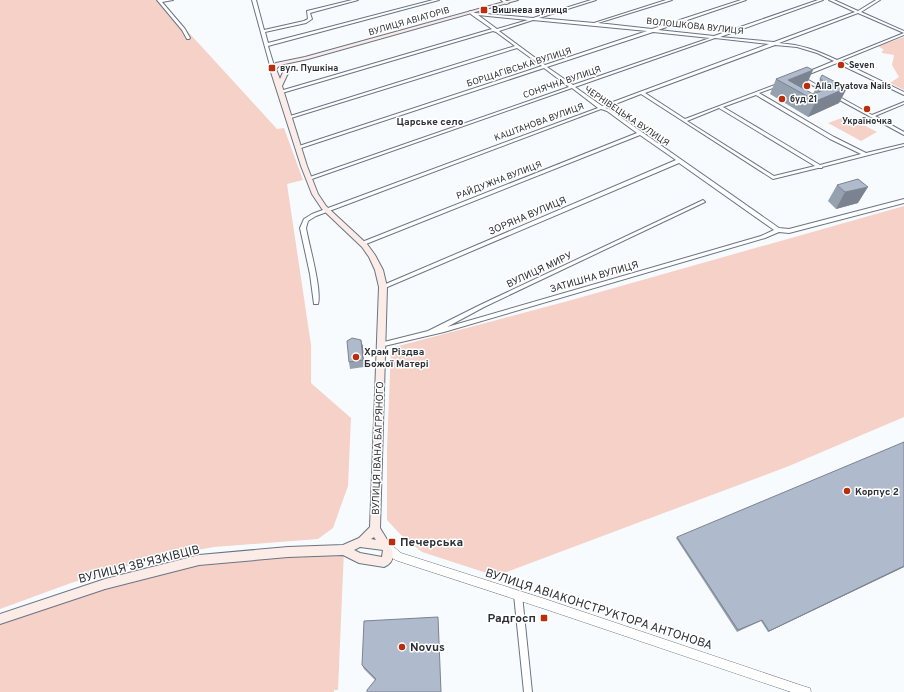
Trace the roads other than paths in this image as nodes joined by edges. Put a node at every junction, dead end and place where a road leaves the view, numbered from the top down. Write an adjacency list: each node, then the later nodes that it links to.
1 (171, 0): 12 (street)
2 (254, 0): 20 (street, ВУЛИЦЯ ІВАНА БАГРЯНОГО)
3 (356, 0): 20 (street)
4 (437, 0): 25 (street)
5 (516, 0): 13 (main road, ВУЛИЦЯ АВІАТОРІВ)
6 (594, 0): 16 (street)
7 (670, 0): 17 (street)
8 (744, 0): 19 (street, БОРЩАГІВСЬКА ВУЛИЦЯ)
9 (821, 0): 22 (street, СОНЯЧНА ВУЛИЦЯ)
10 (831, 0): 14 (street)
11 (878, 0): 14 (street, КАШТАНОВА ВУЛИЦЯ)
12 (160, 1): 23 (street)
13 (505, 1): 15 (main road, ВУЛИЦЯ АВІАТОРІВ)
14 (858, 12): 21 (street); 24 (street, КАШТАНОВА ВУЛИЦЯ)
15 (472, 13): 16 (street, ВОЛОШКОВА ВУЛИЦЯ); 18 (street, ЧЕРНІВЕЦЬКА ВУЛИЦЯ); 27 (main road, ВУЛИЦЯ АВІАТОРІВ)
16 (529, 19): 17 (street, ВОЛОШКОВА ВУЛИЦЯ); 18 (street)
17 (593, 24): 19 (street, ВОЛОШКОВА ВУЛИЦЯ)
18 (494, 30): 26 (street, ЧЕРНІВЕЦЬКА ВУЛИЦЯ); 36 (street)
19 (654, 30): 22 (street, ВОЛОШКОВА ВУЛИЦЯ); 31 (street, БОРЩАГІВСЬКА ВУЛИЦЯ)
20 (262, 31): 25 (street, ВУЛИЦЯ ІВАНА БАГРЯНОГО)
21 (904, 33): 29 (street)
22 (716, 36): 24 (street, ВОЛОШКОВА ВУЛИЦЯ); 35 (street, СОНЯЧНА ВУЛИЦЯ)
23 (188, 38)
24 (777, 43): 29 (street, ВОЛОШКОВА ВУЛИЦЯ); 37 (street, КАШТАНОВА ВУЛИЦЯ)
25 (266, 45): 28 (street, ВУЛИЦЯ ІВАНА БАГРЯНОГО)
26 (517, 47): 31 (street, ЧЕРНІВЕЦЬКА ВУЛИЦЯ); 44 (street)
27 (306, 58): 30 (main road, ВУЛИЦЯ АВІАТОРІВ); 33 (main road, ВУЛИЦЯ АВІАТОРІВ)
28 (270, 59): 30 (street); 32 (street, ВУЛИЦЯ ІВАНА БАГРЯНОГО)
29 (838, 62): 39 (street, ВОЛОШКОВА ВУЛИЦЯ); 43 (street)
30 (282, 64): 32 (main road, ВУЛИЦЯ АВІАТОРІВ); 33 (main road)
31 (544, 67): 35 (street, ЧЕРНІВЕЦЬКА ВУЛИЦЯ); 50 (street, БОРЩАГІВСЬКА ВУЛИЦЯ)
32 (274, 70): 33 (main road); 36 (main road, ВУЛИЦЯ ІВАНА БАГРЯНОГО)
33 (288, 70): 36 (main road)
34 (786, 82): 38 (street)
35 (572, 87): 42 (street, ЧЕРНІВЕЦЬКА ВУЛИЦЯ); 54 (street, СОНЯЧНА ВУЛИЦЯ)
36 (280, 89): 44 (main road, ВУЛИЦЯ ІВАНА БАГРЯНОГО)
37 (642, 93): 42 (street, КАШТАНОВА ВУЛИЦЯ); 45 (street)
38 (756, 93): 41 (street); 51 (street)
39 (904, 94)
40 (904, 103): 43 (street)
41 (720, 107): 45 (street); 53 (street)
42 (601, 108): 47 (street, ЧЕРНІВЕЦЬКА ВУЛИЦЯ); 57 (street, КАШТАНОВА ВУЛИЦЯ)
43 (873, 116): 46 (street); 48 (street)
44 (289, 117): 50 (main road, ВУЛИЦЯ ІВАНА БАГРЯНОГО)
45 (685, 120): 53 (street)
46 (904, 131)
47 (640, 133): 52 (street, ЧЕРНІВЕЦЬКА ВУЛИЦЯ); 59 (street, РАЙДУЖНА ВУЛИЦЯ)
48 (904, 134)
49 (904, 145): 51 (street)
50 (298, 148): 54 (main road, ВУЛИЦЯ ІВАНА БАГРЯНОГО)
51 (866, 155): 53 (street)
52 (679, 161): 58 (street, ЧЕРНІВЕЦЬКА ВУЛИЦЯ); 60 (street, ЗОРЯНА ВУЛИЦЯ)
53 (820, 167)
54 (309, 178): 57 (main road, ВУЛИЦЯ ІВАНА БАГРЯНОГО)
55 (904, 201): 58 (street, ЗАТИШНА ВУЛИЦЯ)
56 (703, 202): 62 (street, ВУЛИЦЯ МИРУ)
57 (327, 210): 59 (main road, ВУЛИЦЯ ІВАНА БАГРЯНОГО); 61 (street, КАШТАНОВА ВУЛИЦЯ)
58 (778, 230): 62 (street, ЗАТИШНА ВУЛИЦЯ)
59 (364, 243): 60 (main road, ВУЛИЦЯ ІВАНА БАГРЯНОГО)
60 (383, 287): 63 (main road, ВУЛИЦЯ ІВАНА БАГРЯНОГО)
61 (316, 303)
62 (430, 333): 63 (street, ВУЛИЦЯ МИРУ)
63 (380, 345): 64 (main road, ВУЛИЦЯ ІВАНА БАГРЯНОГО)
64 (375, 529): 65 (main road, ВУЛИЦЯ ІВАНА БАГРЯНОГО); 66 (main road, ВУЛИЦЯ ІВАНА БАГРЯНОГО)
65 (360, 543): 66 (main road); 67 (main road, ВУЛИЦЯ ЗВ'ЯЗКІВЦІВ); 69 (main road)
66 (385, 546): 68 (street, ВУЛИЦЯ АВІАКОНСТРУКТОРА АНТОНОВА); 70 (main road)
67 (344, 550): 69 (main road); 72 (main road, ВУЛИЦЯ ЗВ'ЯЗКІВЦІВ)
68 (398, 557): 70 (street); 71 (street, ВУЛИЦЯ АВІАКОНСТРУКТОРА АНТОНОВА)
69 (356, 558): 70 (main road)
70 (384, 562)
71 (518, 595): 73 (street); 74 (street, ВУЛИЦЯ АВІАКОНСТРУКТОРА АНТОНОВА)
72 (0, 619)
73 (528, 692)
74 (806, 692)

